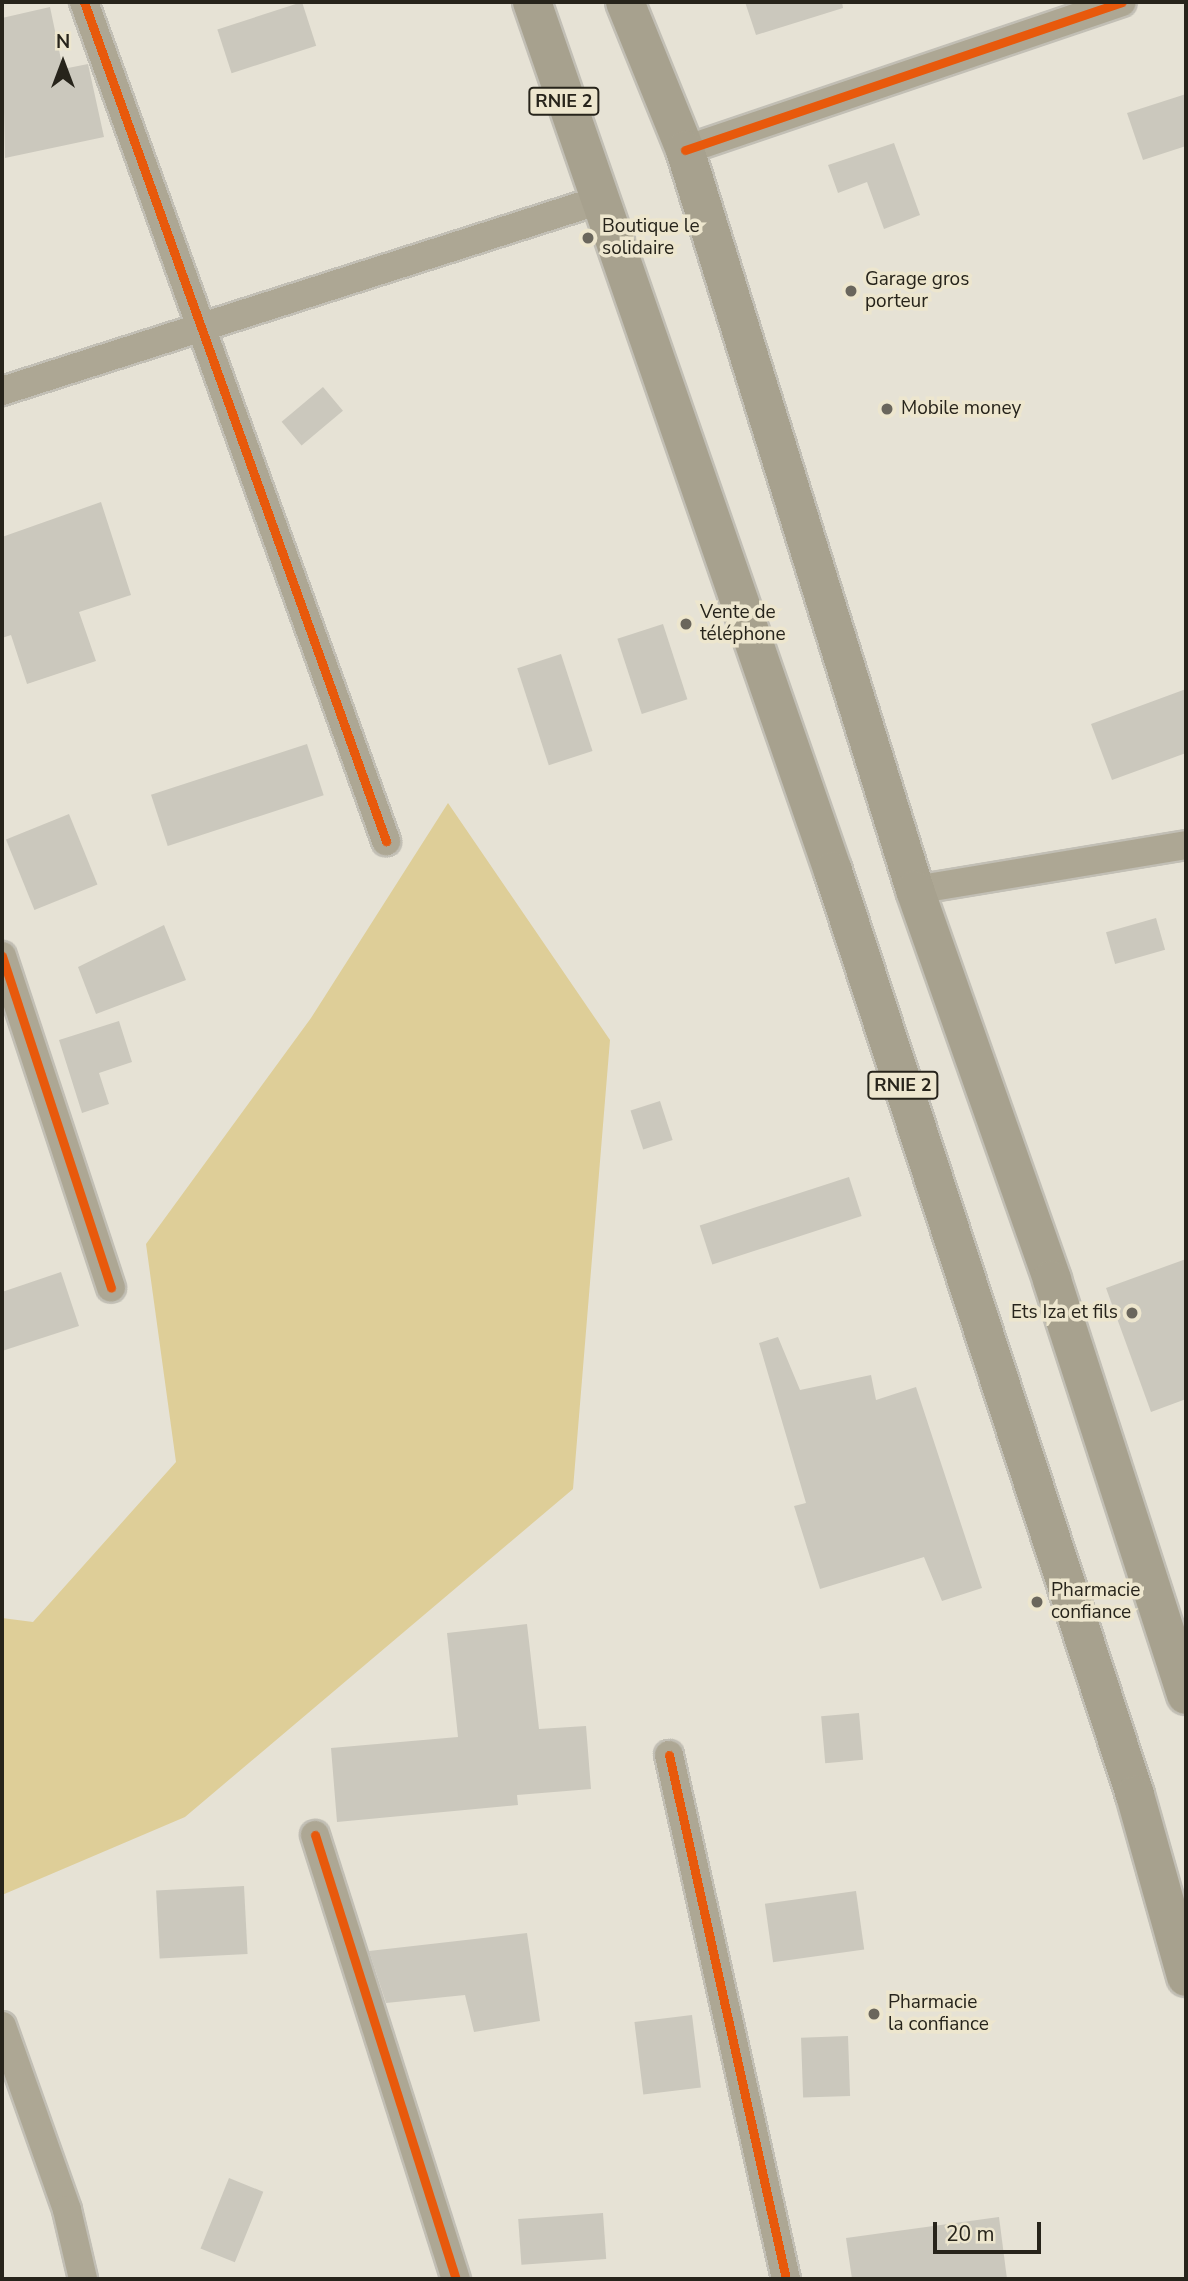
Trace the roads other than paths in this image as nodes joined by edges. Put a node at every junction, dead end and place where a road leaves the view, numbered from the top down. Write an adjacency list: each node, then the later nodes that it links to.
1 (84, 2): 7 (street)
2 (532, 2): 6 (main road, RNIE 2)
3 (625, 2): 5 (main road)
4 (1122, 2): 5 (street)
5 (685, 150): 11 (main road)
6 (597, 201): 7 (street); 17 (main road, RNIE 2)
7 (197, 326): 8 (street); 9 (street)
8 (2, 391)
9 (386, 841)
10 (1186, 845): 11 (street)
11 (915, 890): 14 (main road)
12 (2, 956): 13 (street)
13 (111, 1288)
14 (1186, 1695)
15 (669, 1755): 21 (street)
16 (315, 1835): 20 (street)
17 (1186, 1977)
18 (2, 2026): 19 (street)
19 (83, 2279)
20 (456, 2279)
21 (786, 2279)

